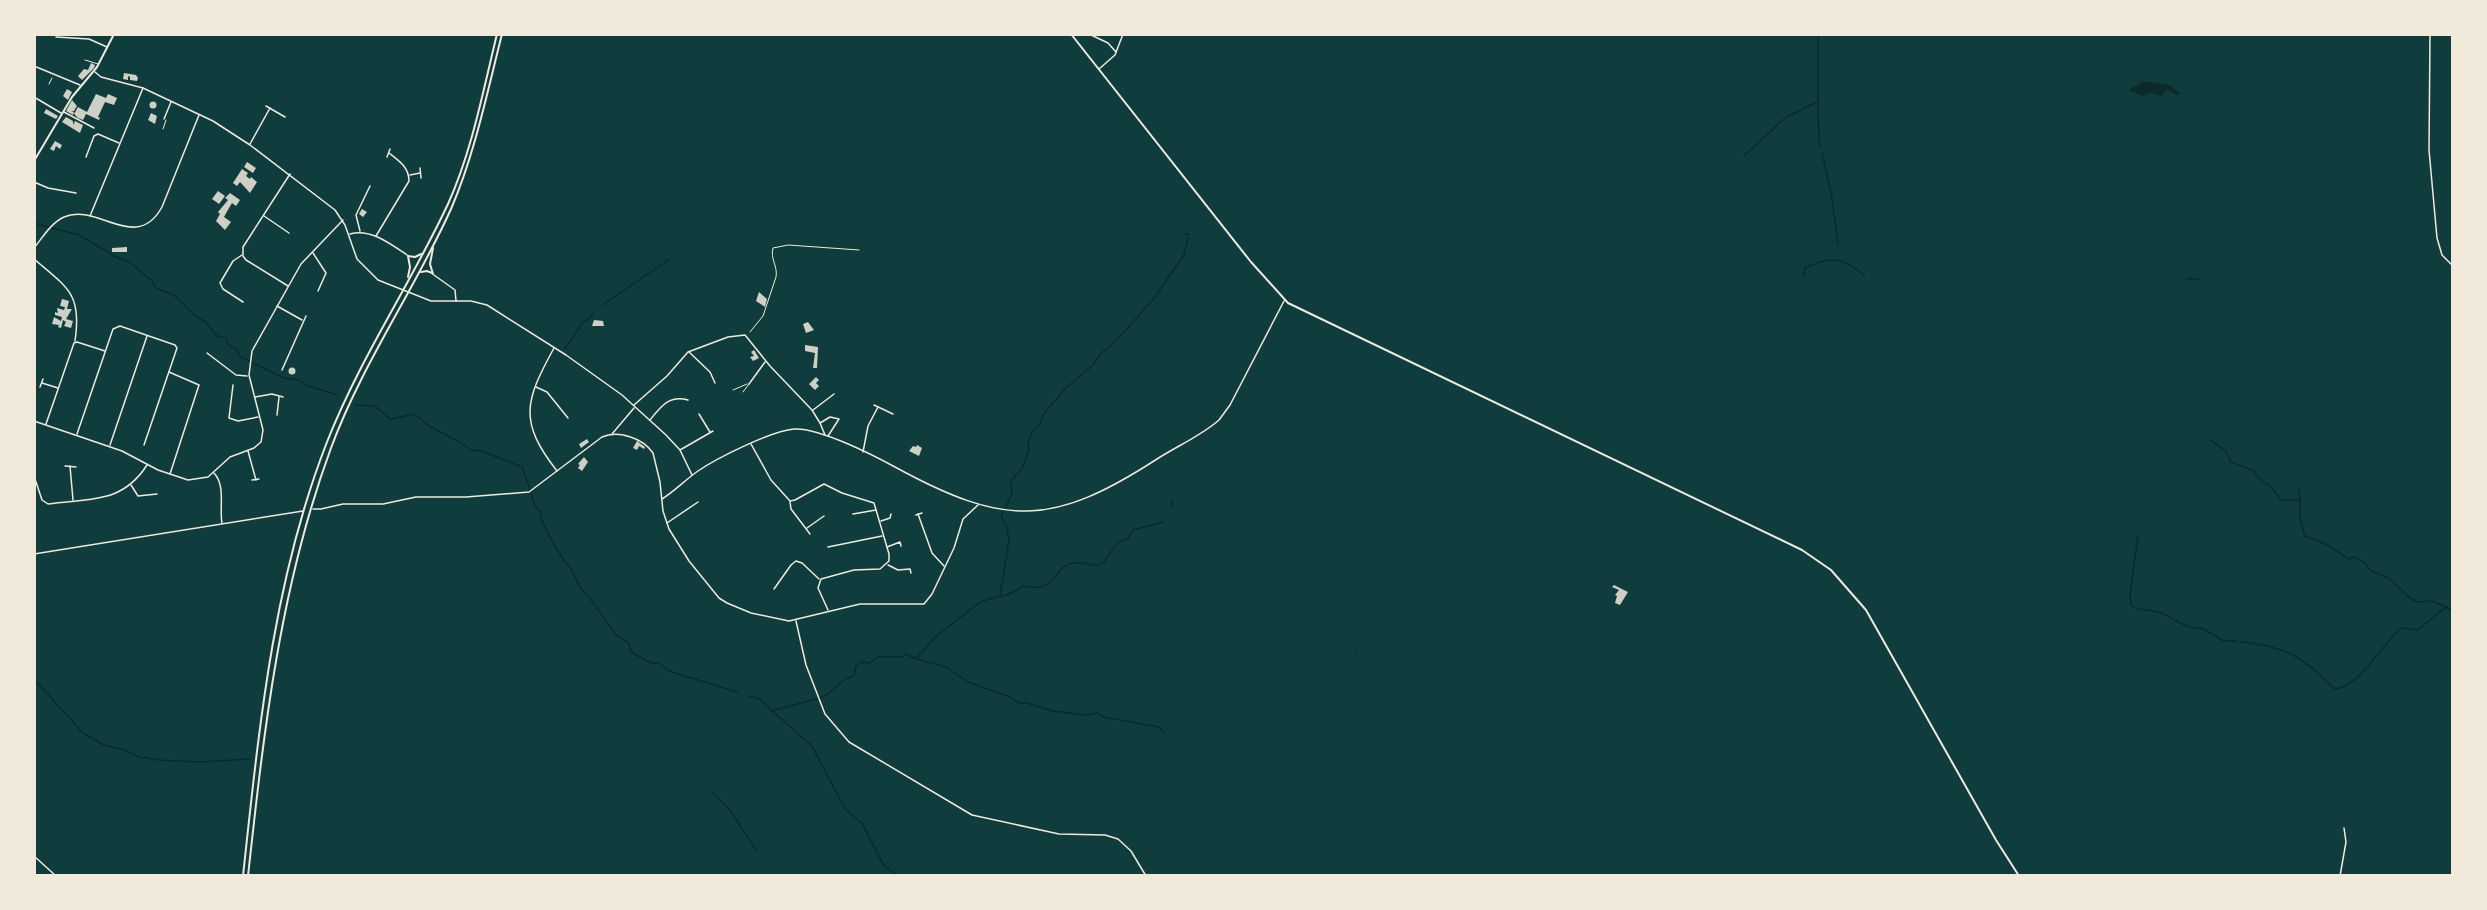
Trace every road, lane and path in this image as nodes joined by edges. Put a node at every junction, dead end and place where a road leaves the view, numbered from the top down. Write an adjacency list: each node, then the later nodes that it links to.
1 (81, 34): 10 (street)
2 (114, 34): 11 (main road)
3 (497, 34): 64 (main road)
4 (502, 34): 62 (main road)
5 (1071, 34): 16 (main road)
6 (1089, 34): 12 (street)
7 (1123, 34): 12 (street)
8 (2430, 34): 70 (street)
9 (56, 37): 10 (street)
10 (82, 39): 11 (street)
11 (108, 47): 14 (main road)
12 (1116, 53): 16 (street)
13 (85, 60): 14 (lane)
14 (99, 64): 17 (main road)
15 (34, 66): 18 (street)
16 (1099, 69): 79 (main road)
17 (94, 71): 20 (main road); 21 (street)
18 (54, 74): 19 (path); 20 (street)
19 (49, 84)
20 (80, 85): 26 (main road)
21 (143, 88): 23 (street); 32 (street)
22 (34, 97): 26 (street)
23 (171, 102): 27 (street); 29 (street)
24 (266, 106): 25 (street)
25 (270, 108): 28 (street); 33 (street)
26 (63, 112): 30 (street); 40 (main road)
27 (199, 115): 33 (street); 54 (street)
28 (285, 117)
29 (164, 119): 31 (lane)
30 (93, 128)
31 (163, 129)
32 (119, 144): 35 (street); 54 (street)
33 (250, 145): 43 (street)
34 (390, 150): 36 (street)
35 (88, 152): 37 (street); 38 (street)
36 (388, 153): 39 (street); 44 (street)
37 (92, 154)
38 (86, 157)
39 (387, 157)
40 (34, 161)
41 (420, 168): 42 (street)
42 (420, 173): 44 (street); 45 (street)
43 (290, 174): 53 (street); 56 (street)
44 (409, 175): 61 (street)
45 (421, 178)
46 (34, 182): 48 (street)
47 (370, 186): 50 (street)
48 (48, 188): 51 (street); 52 (street)
49 (363, 189): 50 (street)
50 (367, 191): 57 (street)
51 (45, 193)
52 (76, 193)
53 (263, 215): 59 (street); 67 (street)
54 (90, 217): 63 (street)
55 (351, 218): 57 (street)
56 (343, 220): 60 (street); 66 (street)
57 (356, 220): 58 (street)
58 (360, 231): 60 (street); 61 (street)
59 (289, 233)
60 (348, 234): 80 (street)
61 (376, 236): 68 (street)
62 (435, 242): 71 (main road); 72 (main road)
63 (34, 248)
64 (425, 250): 68 (main road); 73 (main road)
65 (859, 250): 85 (path)
66 (313, 252): 75 (street); 76 (street)
67 (243, 255): 75 (street); 78 (street)
68 (408, 256): 73 (main road)
69 (34, 259): 86 (street)
70 (2452, 265)
71 (418, 274): 72 (main road); 159 (main road)
72 (433, 274): 80 (street)
73 (406, 284): 161 (main road)
74 (316, 285): 76 (street)
75 (288, 286): 81 (street)
76 (320, 287): 77 (street)
77 (318, 291)
78 (244, 297)
79 (1284, 300): 158 (street); 193 (main road)
80 (456, 302): 87 (street)
81 (277, 306): 83 (street); 98 (street)
82 (306, 316): 83 (street)
83 (303, 321): 94 (street)
84 (147, 335): 89 (street); 97 (street); 138 (street)
85 (747, 335): 90 (street); 93 (street)
86 (76, 342): 89 (street); 106 (street)
87 (554, 347): 105 (street); 117 (street)
88 (213, 349): 92 (street)
89 (106, 351): 134 (street)
90 (689, 351): 101 (street); 117 (street)
91 (207, 353): 92 (street)
92 (211, 354): 98 (street)
93 (766, 361): 102 (street); 119 (street)
94 (284, 365): 95 (street); 96 (street)
95 (288, 367)
96 (282, 370)
97 (169, 372): 136 (street); 148 (street)
98 (249, 375): 112 (street)
99 (43, 379): 100 (street)
100 (42, 383): 104 (street); 106 (street)
101 (715, 383)
102 (749, 384): 107 (lane); 108 (lane)
103 (233, 385): 123 (street)
104 (40, 387)
105 (535, 387): 124 (street); 146 (street)
106 (58, 389): 130 (street)
107 (733, 390)
108 (743, 392)
109 (684, 394): 114 (street)
110 (834, 394): 119 (street)
111 (279, 396): 112 (street); 113 (street); 122 (street)
112 (254, 397): 123 (street)
113 (283, 397)
114 (683, 399): 115 (street); 126 (street)
115 (688, 400)
116 (874, 405): 118 (street)
117 (634, 407): 126 (street); 133 (street)
118 (878, 407): 121 (street); 141 (street)
119 (812, 410): 129 (street)
120 (699, 414): 125 (street)
121 (893, 414)
122 (278, 415)
123 (259, 417): 139 (street)
124 (568, 418)
125 (701, 419): 128 (street); 132 (street)
126 (649, 420): 140 (street)
127 (34, 421): 130 (street)
128 (698, 421)
129 (820, 423): 135 (street); 135 (street)
130 (46, 425): 134 (street)
131 (713, 431): 132 (street)
132 (710, 433): 140 (street)
133 (612, 434): 146 (street); 154 (street)
134 (77, 435): 138 (street)
135 (827, 436): 137 (street); 141 (street)
136 (142, 441)
137 (752, 444): 150 (street); 157 (street)
138 (109, 446): 142 (street)
139 (248, 450): 147 (street); 151 (street)
140 (680, 450): 150 (street)
141 (862, 452): 158 (street)
142 (147, 465): 148 (street); 152 (street)
143 (65, 466): 144 (street)
144 (70, 466): 145 (street); 155 (street)
145 (76, 467)
146 (558, 471): 159 (street)
147 (214, 473): 148 (street); 169 (street)
148 (170, 475)
149 (34, 476): 155 (street)
150 (692, 476): 154 (street)
151 (252, 480)
152 (131, 485): 153 (street); 155 (street)
153 (156, 494)
154 (662, 499): 168 (street)
155 (73, 500)
156 (692, 500): 168 (street)
157 (790, 501): 160 (street); 171 (street)
158 (978, 505): 181 (street)
159 (312, 508): 191 (main road)
160 (876, 509): 163 (street); 167 (street)
161 (303, 511): 169 (street); 190 (main road)
162 (922, 513): 181 (street)
163 (853, 514)
164 (891, 514): 167 (street)
165 (824, 516): 166 (street)
166 (819, 520): 170 (street); 171 (street)
167 (880, 521): 173 (street)
168 (667, 523): 186 (street)
169 (222, 524): 179 (street)
170 (821, 524)
171 (807, 529): 172 (street)
172 (810, 534)
173 (883, 536): 175 (street); 178 (street)
174 (836, 540): 175 (street)
175 (837, 545): 177 (street)
176 (901, 546): 178 (street)
177 (828, 547)
178 (886, 548): 180 (street)
179 (34, 554)
180 (887, 564): 182 (street); 183 (street)
181 (945, 567): 185 (street)
182 (911, 573)
183 (820, 580): 184 (street); 185 (street)
184 (774, 589)
185 (828, 611): 186 (street)
186 (796, 620): 192 (street)
187 (2344, 828): 194 (street)
188 (34, 856): 189 (street)
189 (56, 876)
190 (243, 876)
191 (248, 876)
192 (1146, 876)
193 (2019, 876)
194 (2340, 876)

